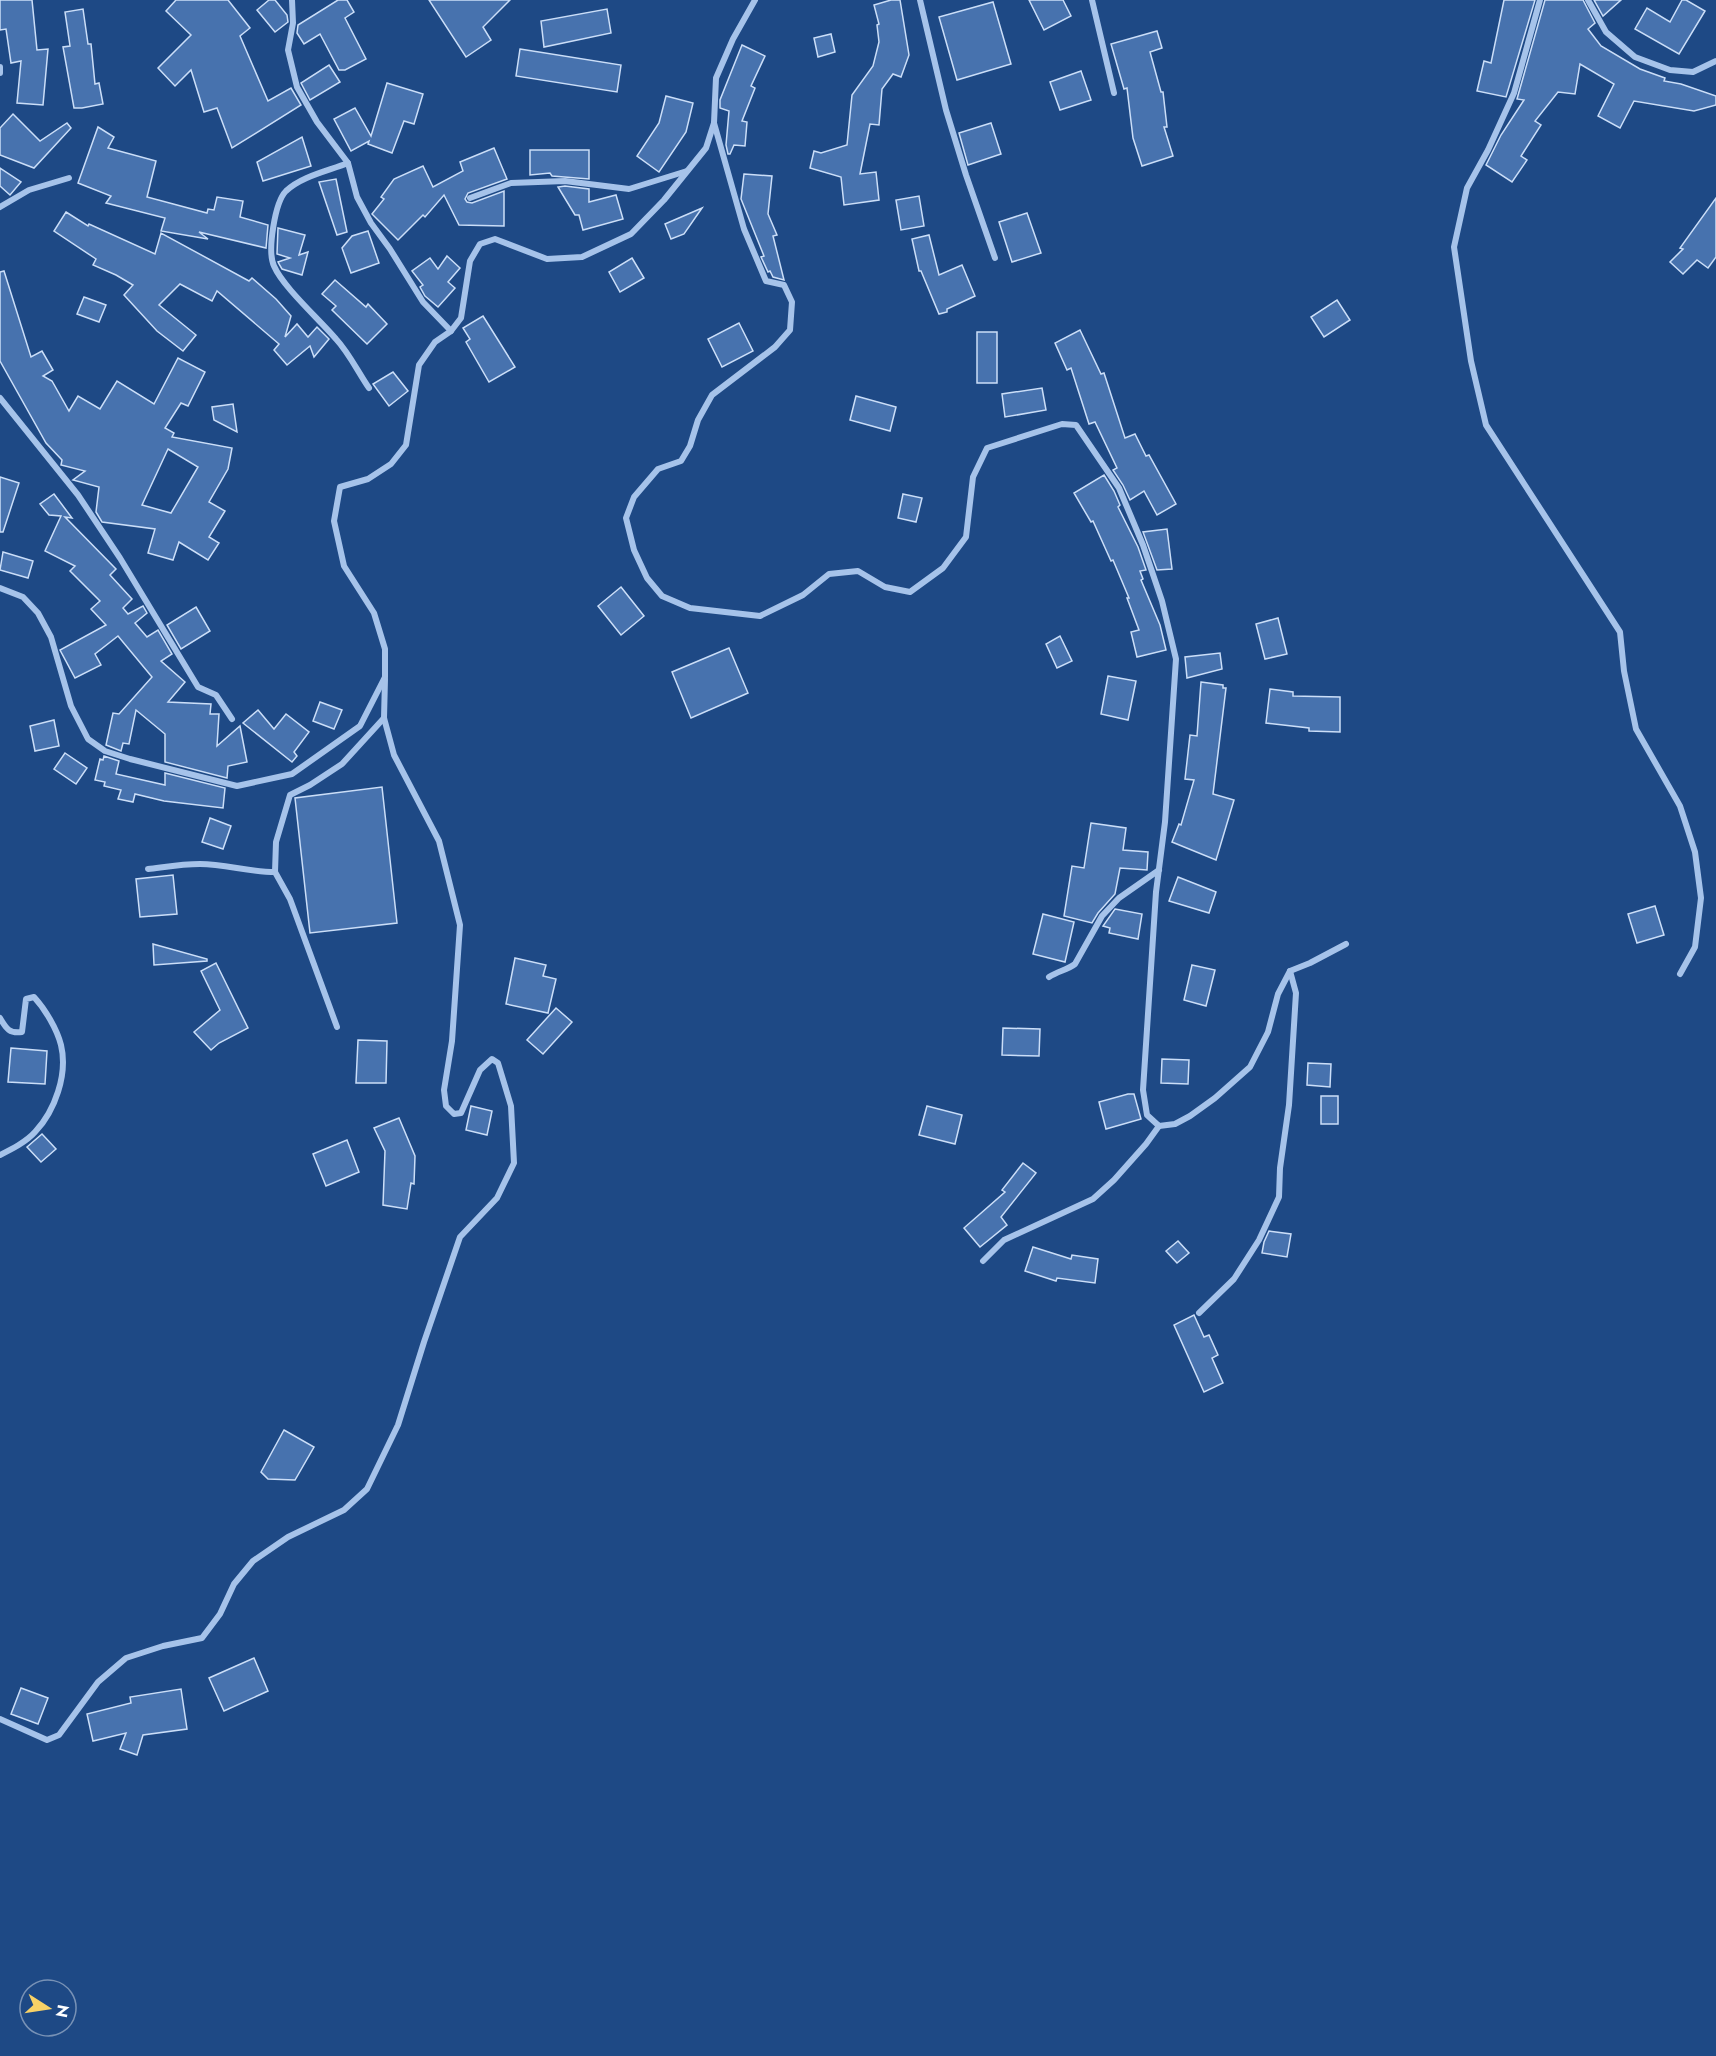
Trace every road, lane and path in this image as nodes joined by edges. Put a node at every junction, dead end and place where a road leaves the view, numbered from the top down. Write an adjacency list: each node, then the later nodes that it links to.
1 (292, 0): 12 (street)
2 (755, 0): 11 (street)
3 (920, 0): 17 (street)
4 (1092, 0): 10 (street)
5 (1540, 0): 30 (street)
6 (1588, 0): 7 (street)
7 (1716, 60)
8 (0, 68): 9 (street)
9 (0, 74)
10 (1114, 93)
11 (714, 123): 13 (street); 26 (street)
12 (348, 164): 18 (street); 19 (street)
13 (688, 170): 15 (street); 18 (street)
14 (69, 178): 16 (street)
15 (470, 198)
16 (0, 207)
17 (994, 258)
18 (451, 332): 22 (street)
19 (369, 388)
20 (0, 398): 24 (street)
21 (0, 588): 22 (street)
22 (385, 677): 23 (street)
23 (384, 718): 27 (street); 38 (street)
24 (232, 719)
25 (147, 868): 27 (street)
26 (1159, 870): 31 (street); 34 (street)
27 (275, 872): 33 (street)
28 (1346, 944): 29 (street)
29 (1290, 970): 34 (street); 37 (street)
30 (1680, 974)
31 (1049, 977)
32 (0, 1018): 35 (street)
33 (337, 1027)
34 (1159, 1126): 36 (street)
35 (0, 1155)
36 (983, 1261)
37 (1199, 1313)
38 (0, 1719)

